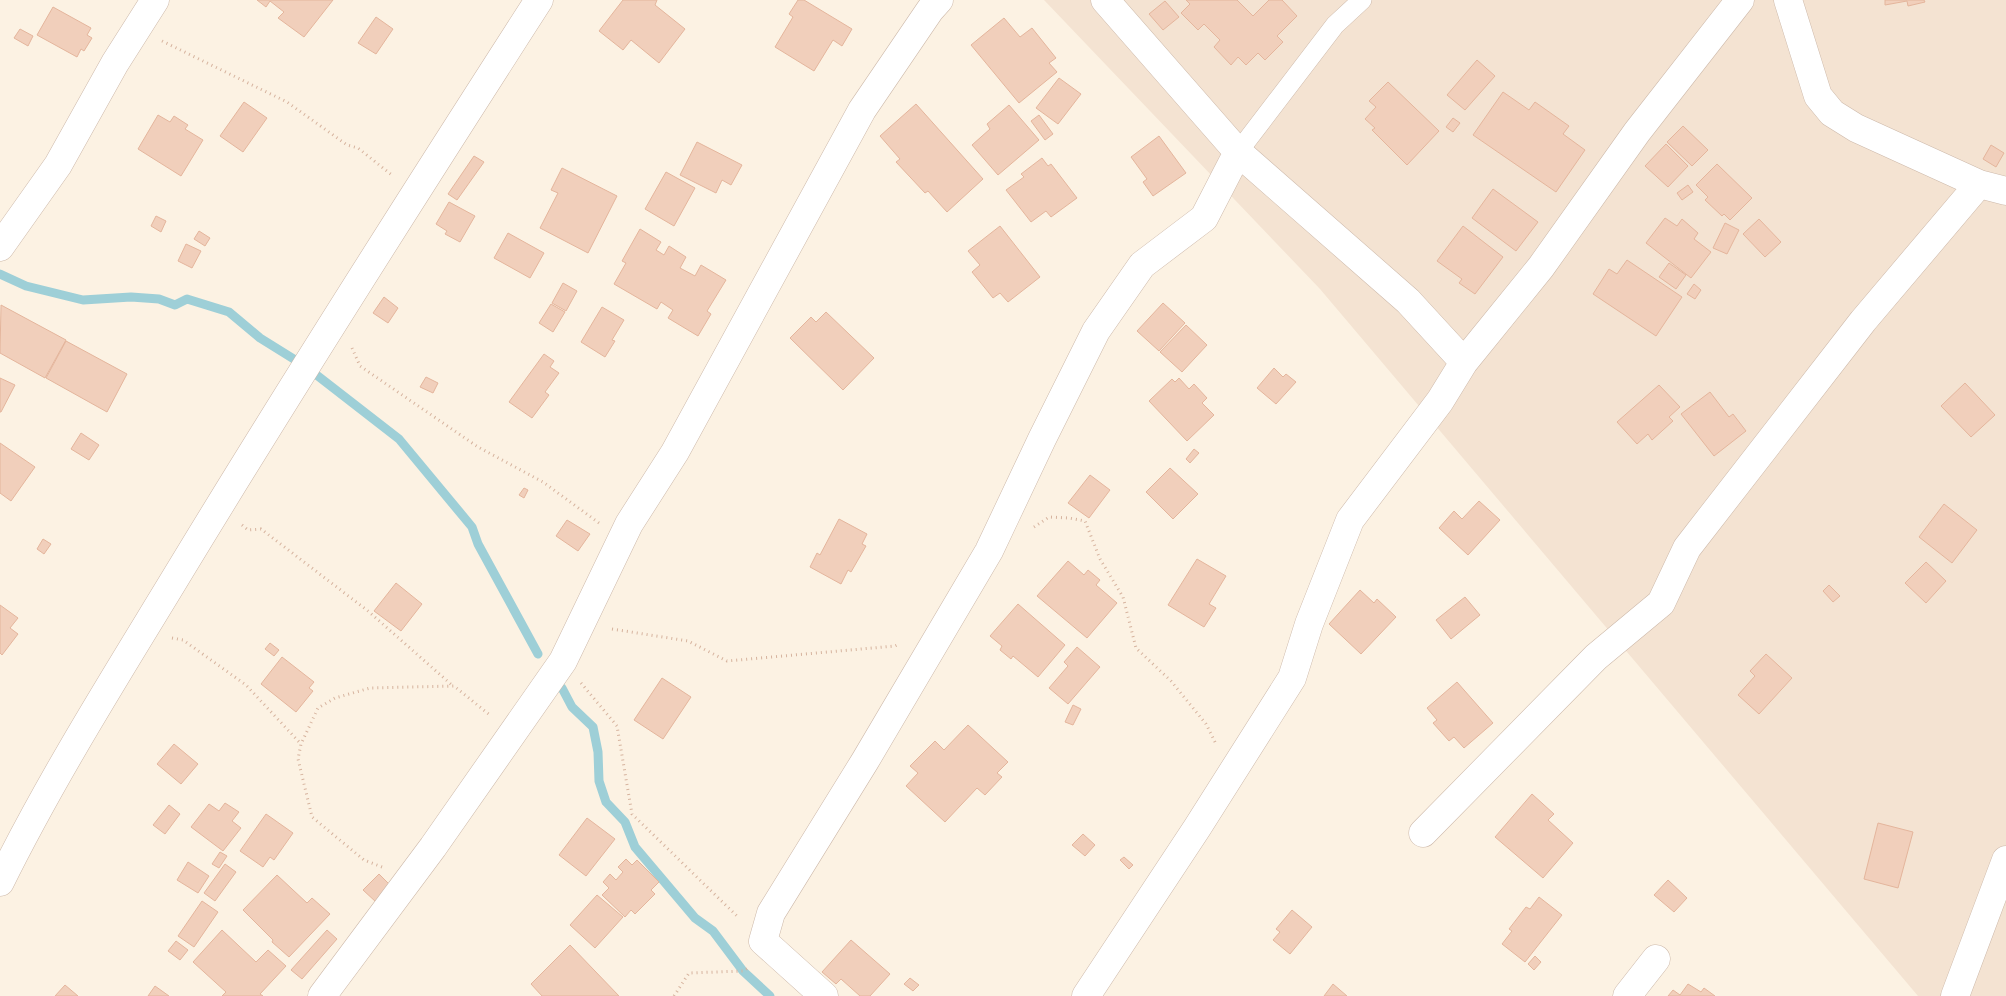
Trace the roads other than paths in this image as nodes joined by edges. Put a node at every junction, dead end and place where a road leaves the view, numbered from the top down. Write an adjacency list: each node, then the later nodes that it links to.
1 (155, 0): 11 (street)
2 (539, 0): 15 (street)
3 (939, 0): 17 (street)
4 (1105, 0): 8 (street)
5 (1362, 0): 8 (lane)
6 (1740, 0): 12 (street)
7 (1788, 0): 9 (street)
8 (1238, 152): 12 (street); 18 (street)
9 (1980, 184): 10 (street); 13 (street)
10 (2006, 191)
11 (0, 247)
12 (1464, 362): 19 (street)
13 (1423, 833)
14 (2005, 862): 21 (street)
15 (0, 882)
16 (1656, 959): 20 (street)
17 (322, 996)
18 (824, 996)
19 (1086, 996)
20 (1627, 996)
21 (1954, 996)

